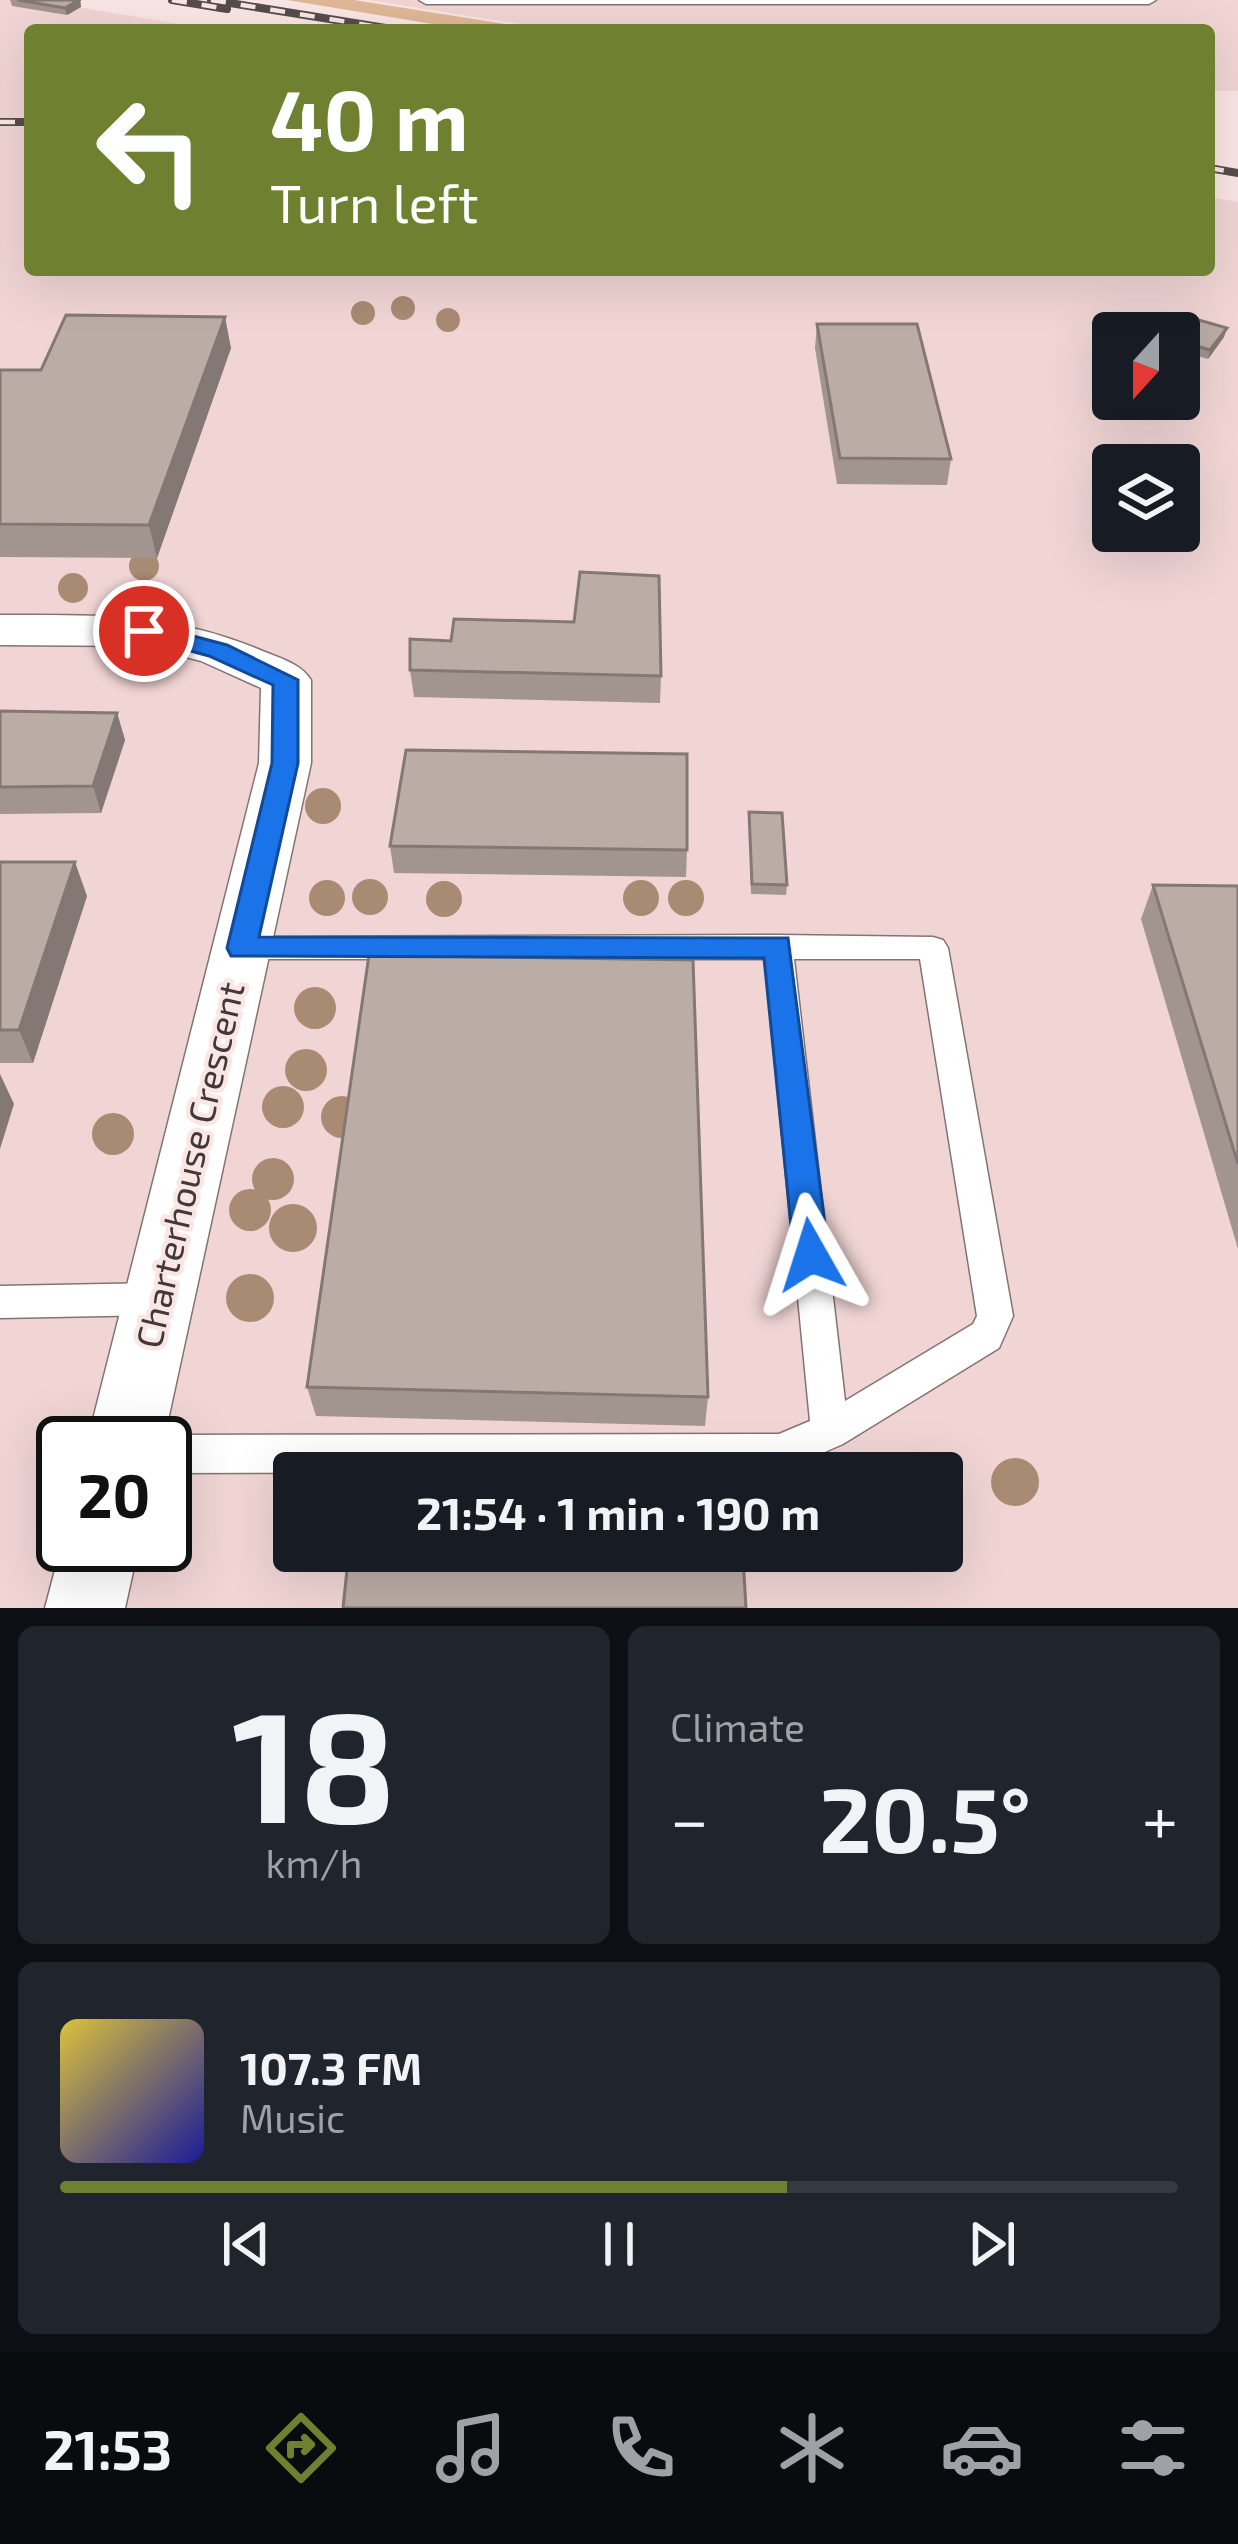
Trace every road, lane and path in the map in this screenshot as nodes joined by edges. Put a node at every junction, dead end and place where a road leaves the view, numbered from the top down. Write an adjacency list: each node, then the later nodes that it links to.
1 (426, 0): 2 (lane)
2 (1149, 0)
3 (0, 630): 5 (street, Charterhouse Crescent)
4 (778, 946): 5 (lane); 9 (lane); 9 (lane)
5 (242, 948): 6 (street, Charterhouse Crescent)
6 (158, 1299): 7 (lane); 8 (street, Charterhouse Crescent)
7 (0, 1302)
8 (131, 1416)
9 (830, 1431): 10 (lane)
10 (192, 1454)
11 (94, 1572): 12 (street)
12 (85, 1608)

